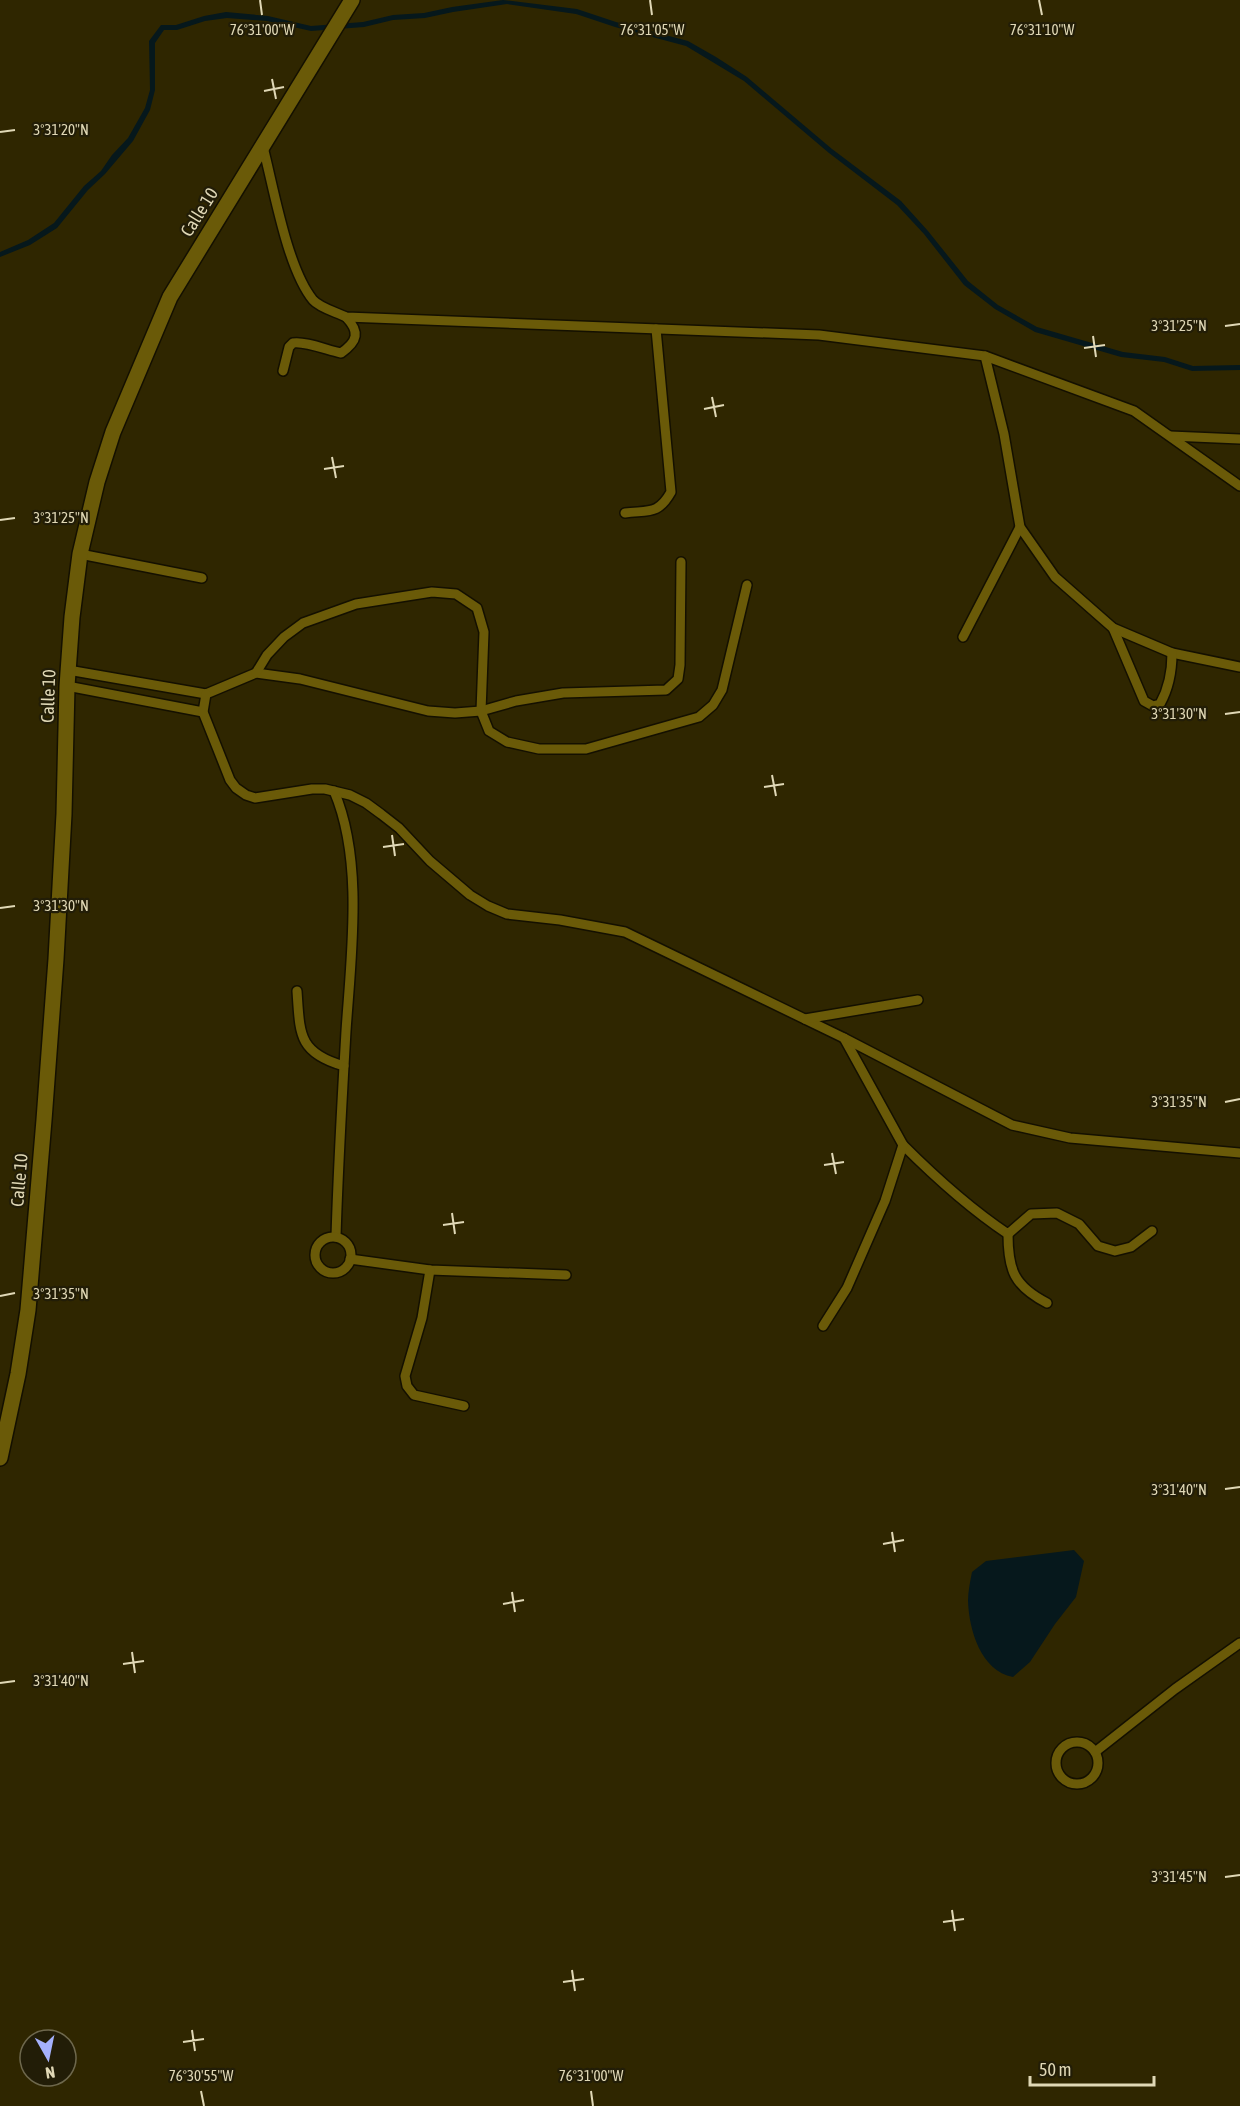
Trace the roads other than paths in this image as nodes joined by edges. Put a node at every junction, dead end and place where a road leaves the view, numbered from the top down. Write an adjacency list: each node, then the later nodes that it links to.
1 (352, 0): 2 (main road, Calle 10)
2 (263, 147): 3 (lane); 12 (main road, Calle 10)
3 (346, 317): 4 (lane); 6 (lane)
4 (656, 329): 5 (lane); 10 (lane)
5 (985, 356): 7 (lane); 11 (lane)
6 (284, 371)
7 (1170, 436): 8 (lane); 9 (lane)
8 (1240, 439)
9 (1240, 486)
10 (625, 513)
11 (1020, 527): 16 (lane); 17 (lane)
12 (80, 554): 14 (lane); 20 (main road, Calle 10)
13 (681, 562): 24 (lane)
14 (202, 578)
15 (747, 585): 24 (lane)
16 (1113, 628): 18 (lane); 18 (lane)
17 (963, 637)
18 (1172, 652): 19 (lane)
19 (1240, 667)
20 (68, 670): 22 (main road, Calle 10); 23 (lane)
21 (256, 673): 23 (lane); 24 (lane); 24 (lane)
22 (68, 686): 25 (lane); 43 (main road, Calle 10)
23 (206, 694): 25 (lane)
24 (481, 711)
25 (203, 712): 26 (lane)
26 (334, 791): 29 (lane); 31 (lane)
27 (297, 992): 31 (lane)
28 (918, 1000): 29 (lane)
29 (805, 1019): 30 (lane)
30 (844, 1038): 32 (lane); 33 (lane)
31 (344, 1066): 36 (lane)
32 (903, 1145): 35 (lane); 41 (lane)
33 (1240, 1153)
34 (1152, 1231): 35 (lane)
35 (1008, 1234): 40 (lane)
36 (336, 1237): 37 (lane); 37 (lane)
37 (350, 1259): 38 (lane)
38 (430, 1270): 39 (lane); 42 (lane)
39 (566, 1275)
40 (1047, 1303)
41 (823, 1326)
42 (464, 1406)
43 (0, 1458)
44 (1240, 1643): 45 (lane)
45 (1095, 1752): 45 (lane)

